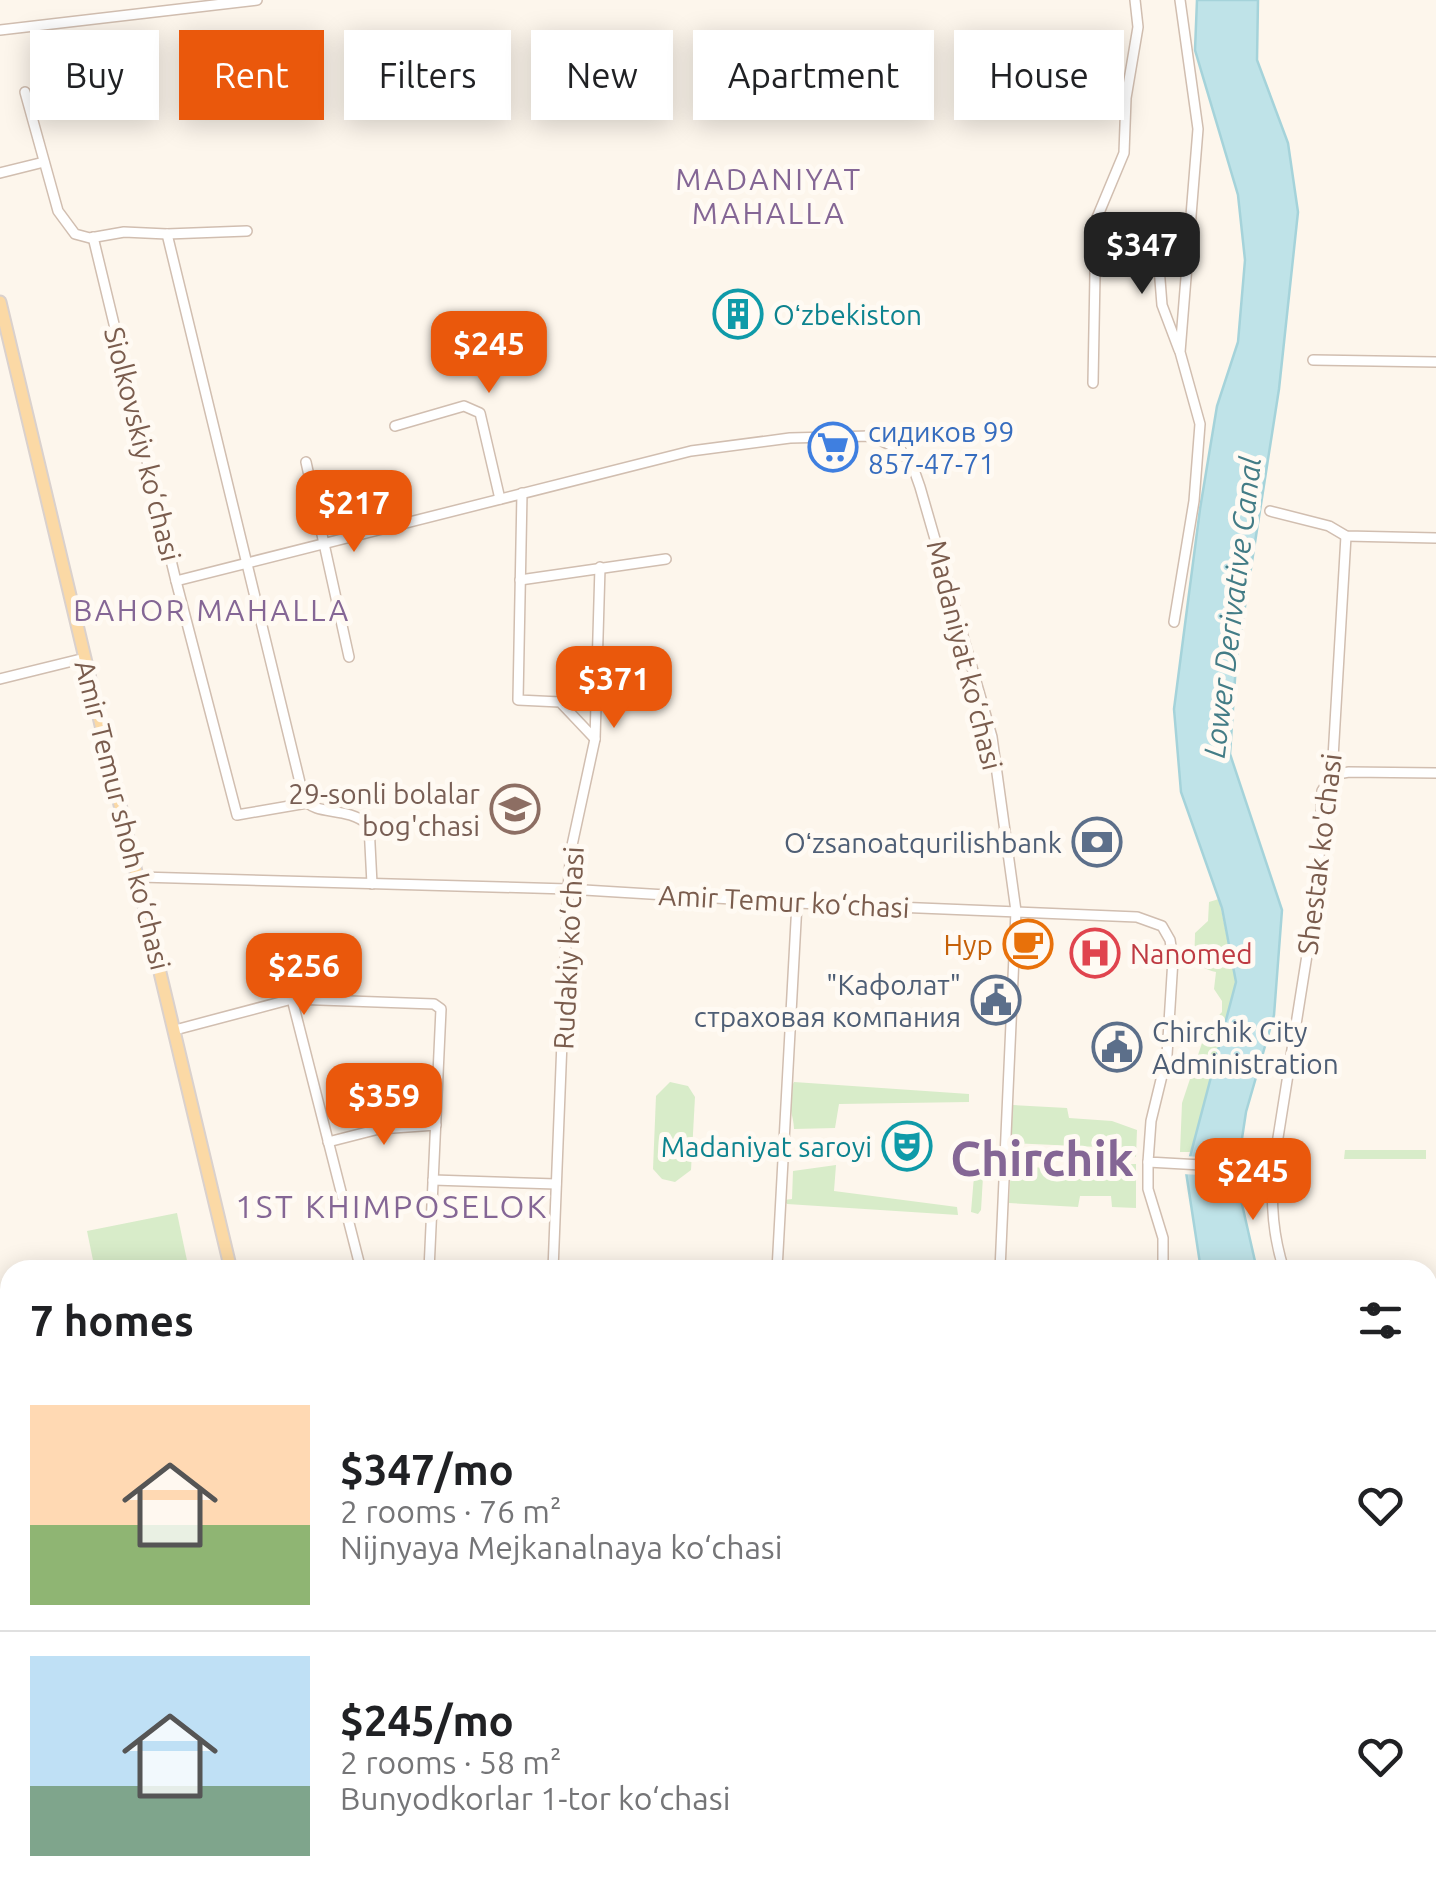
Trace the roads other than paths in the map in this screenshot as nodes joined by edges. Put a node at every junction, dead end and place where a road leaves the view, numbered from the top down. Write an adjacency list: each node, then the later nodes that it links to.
1 (256, 0): 4 (street)
2 (1136, 0): 16 (street)
3 (1180, 0): 13 (street)
4 (0, 30)
5 (25, 92): 6 (street)
6 (44, 162): 7 (street); 11 (street)
7 (0, 173)
8 (1156, 230): 13 (street)
9 (247, 231): 10 (street)
10 (168, 234): 11 (street); 26 (street)
11 (93, 238): 28 (street, Siolkovskiy ko‘chasi)
12 (0, 302): 32 (main road, Amir Temur shoh ko‘chasi)
13 (1180, 352): 30 (street)
14 (1313, 360): 15 (street)
15 (1436, 362)
16 (1094, 382)
17 (395, 426): 20 (street)
18 (306, 462): 24 (street)
19 (522, 493): 20 (street); 29 (street); 42 (street, Madaniyat ko‘chasi)
20 (500, 499): 24 (street)
21 (1270, 512): 22 (street)
22 (1346, 536): 23 (street); 36 (street, Shestak ko'chasi)
23 (1436, 538)
24 (324, 543): 26 (street); 31 (street)
25 (666, 558): 27 (street)
26 (246, 562): 28 (street); 37 (street)
27 (600, 567): 29 (street); 34 (street, Rudakiy ko‘chasi)
28 (176, 580): 37 (street, Siolkovskiy ko‘chasi)
29 (520, 580): 34 (street)
30 (1174, 622)
31 (349, 657)
32 (84, 658): 33 (street); 38 (main road, Amir Temur shoh ko‘chasi)
33 (0, 679)
34 (595, 739): 40 (street, Rudakiy ko‘chasi)
35 (1436, 773): 36 (street)
36 (1332, 775): 48 (street, Shestak ko'chasi)
37 (307, 803): 39 (street)
38 (140, 877): 39 (street, Amir Temur ko‘chasi); 44 (main road, Amir Temur shoh ko‘chasi)
39 (372, 884): 40 (street, Amir Temur ko‘chasi)
40 (568, 889): 41 (street, Amir Temur ko‘chasi); 50 (street, Rudakiy ko‘chasi)
41 (797, 903): 42 (street, Amir Temur ko‘chasi); 55 (street)
42 (1016, 911): 47 (street, Amir Temur ko‘chasi); 56 (street, Madaniyat ko‘chasi)
43 (292, 998): 44 (street); 45 (street); 46 (street)
44 (175, 1030): 51 (main road, Amir Temur shoh ko‘chasi)
45 (436, 1125): 46 (street); 49 (street)
46 (328, 1142): 52 (street)
47 (1148, 1162): 48 (street); 57 (street)
48 (1273, 1169): 58 (street, Shestak ko'chasi)
49 (433, 1180): 50 (street); 53 (street)
50 (556, 1184): 54 (street, Rudakiy ko‘chasi)
51 (229, 1260)
52 (358, 1260)
53 (429, 1260)
54 (553, 1260)
55 (777, 1260)
56 (1000, 1260)
57 (1163, 1260)
58 (1281, 1260)

